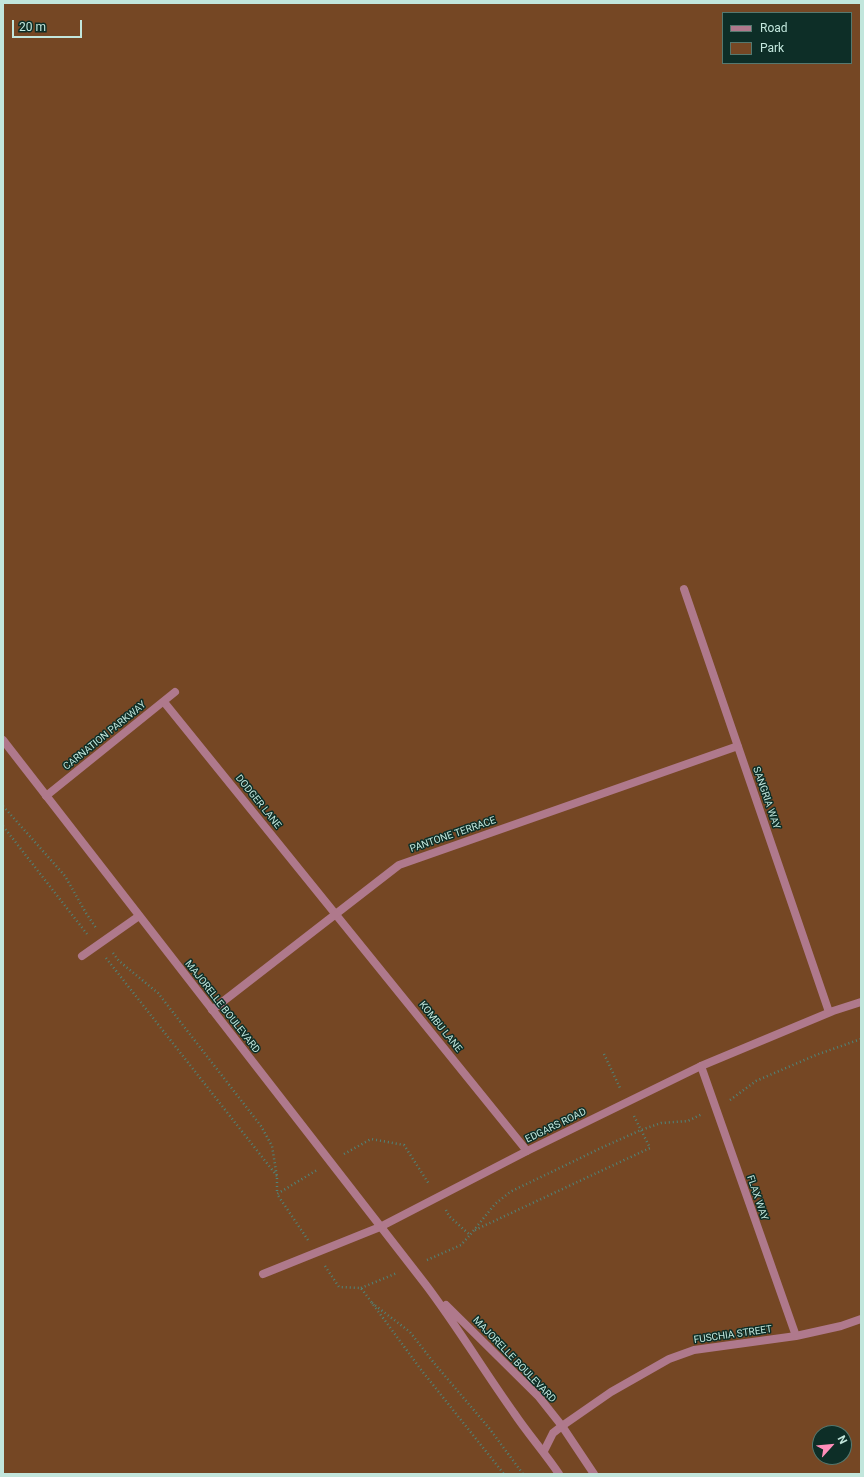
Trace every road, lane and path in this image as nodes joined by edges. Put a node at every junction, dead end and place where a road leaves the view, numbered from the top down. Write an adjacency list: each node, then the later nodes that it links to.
1 (684, 589): 5 (street, SANGRIA WAY)
2 (175, 692): 3 (street, CARNATION PARKWAY)
3 (164, 702): 7 (street, CARNATION PARKWAY); 10 (street, DODGER LANE)
4 (3, 740): 6 (street, MAJORELLE BOULEVARD)
5 (738, 746): 10 (street, PANTONE TERRACE); 17 (street, SANGRIA WAY)
6 (6, 750): 7 (street, MAJORELLE BOULEVARD)
7 (46, 796): 11 (street, MAJORELLE BOULEVARD)
8 (3, 806): 12 (path)
9 (3, 826): 13 (path)
10 (336, 915): 16 (street, PANTONE TERRACE); 24 (street, KOMBU LANE)
11 (139, 916): 12 (street); 16 (street, MAJORELLE BOULEVARD)
12 (104, 940): 13 (street); 25 (path)
13 (96, 946): 14 (street); 25 (path)
14 (82, 956)
15 (861, 1002): 17 (street, EDGARS ROAD)
16 (212, 1010): 27 (street, MAJORELLE BOULEVARD)
17 (829, 1012): 20 (street, EDGARS ROAD)
18 (861, 1039): 22 (path)
19 (604, 1054): 21 (path)
20 (700, 1066): 21 (street, EDGARS ROAD); 22 (street, FLAX WAY)
21 (627, 1102): 23 (path); 24 (street, EDGARS ROAD)
22 (715, 1107): 23 (path); 31 (street, FLAX WAY)
23 (641, 1130): 23 (path)
24 (527, 1151): 27 (street, EDGARS ROAD)
25 (277, 1177): 26 (path)
26 (277, 1194)
27 (380, 1227): 28 (street, EDGARS ROAD); 29 (street, MAJORELLE BOULEVARD)
28 (263, 1274)
29 (426, 1285): 32 (street, MAJORELLE BOULEVARD); 33 (street, MAJORELLE BOULEVARD)
30 (861, 1319): 31 (street, FUSCHIA STREET)
31 (796, 1336): 32 (street, FUSCHIA STREET)
32 (562, 1426): 33 (street, FUSCHIA STREET); 37 (street, MAJORELLE BOULEVARD)
33 (544, 1451): 36 (street, MAJORELLE BOULEVARD)
34 (504, 1474): 35 (path)
35 (523, 1474)
36 (559, 1474)
37 (594, 1474)

